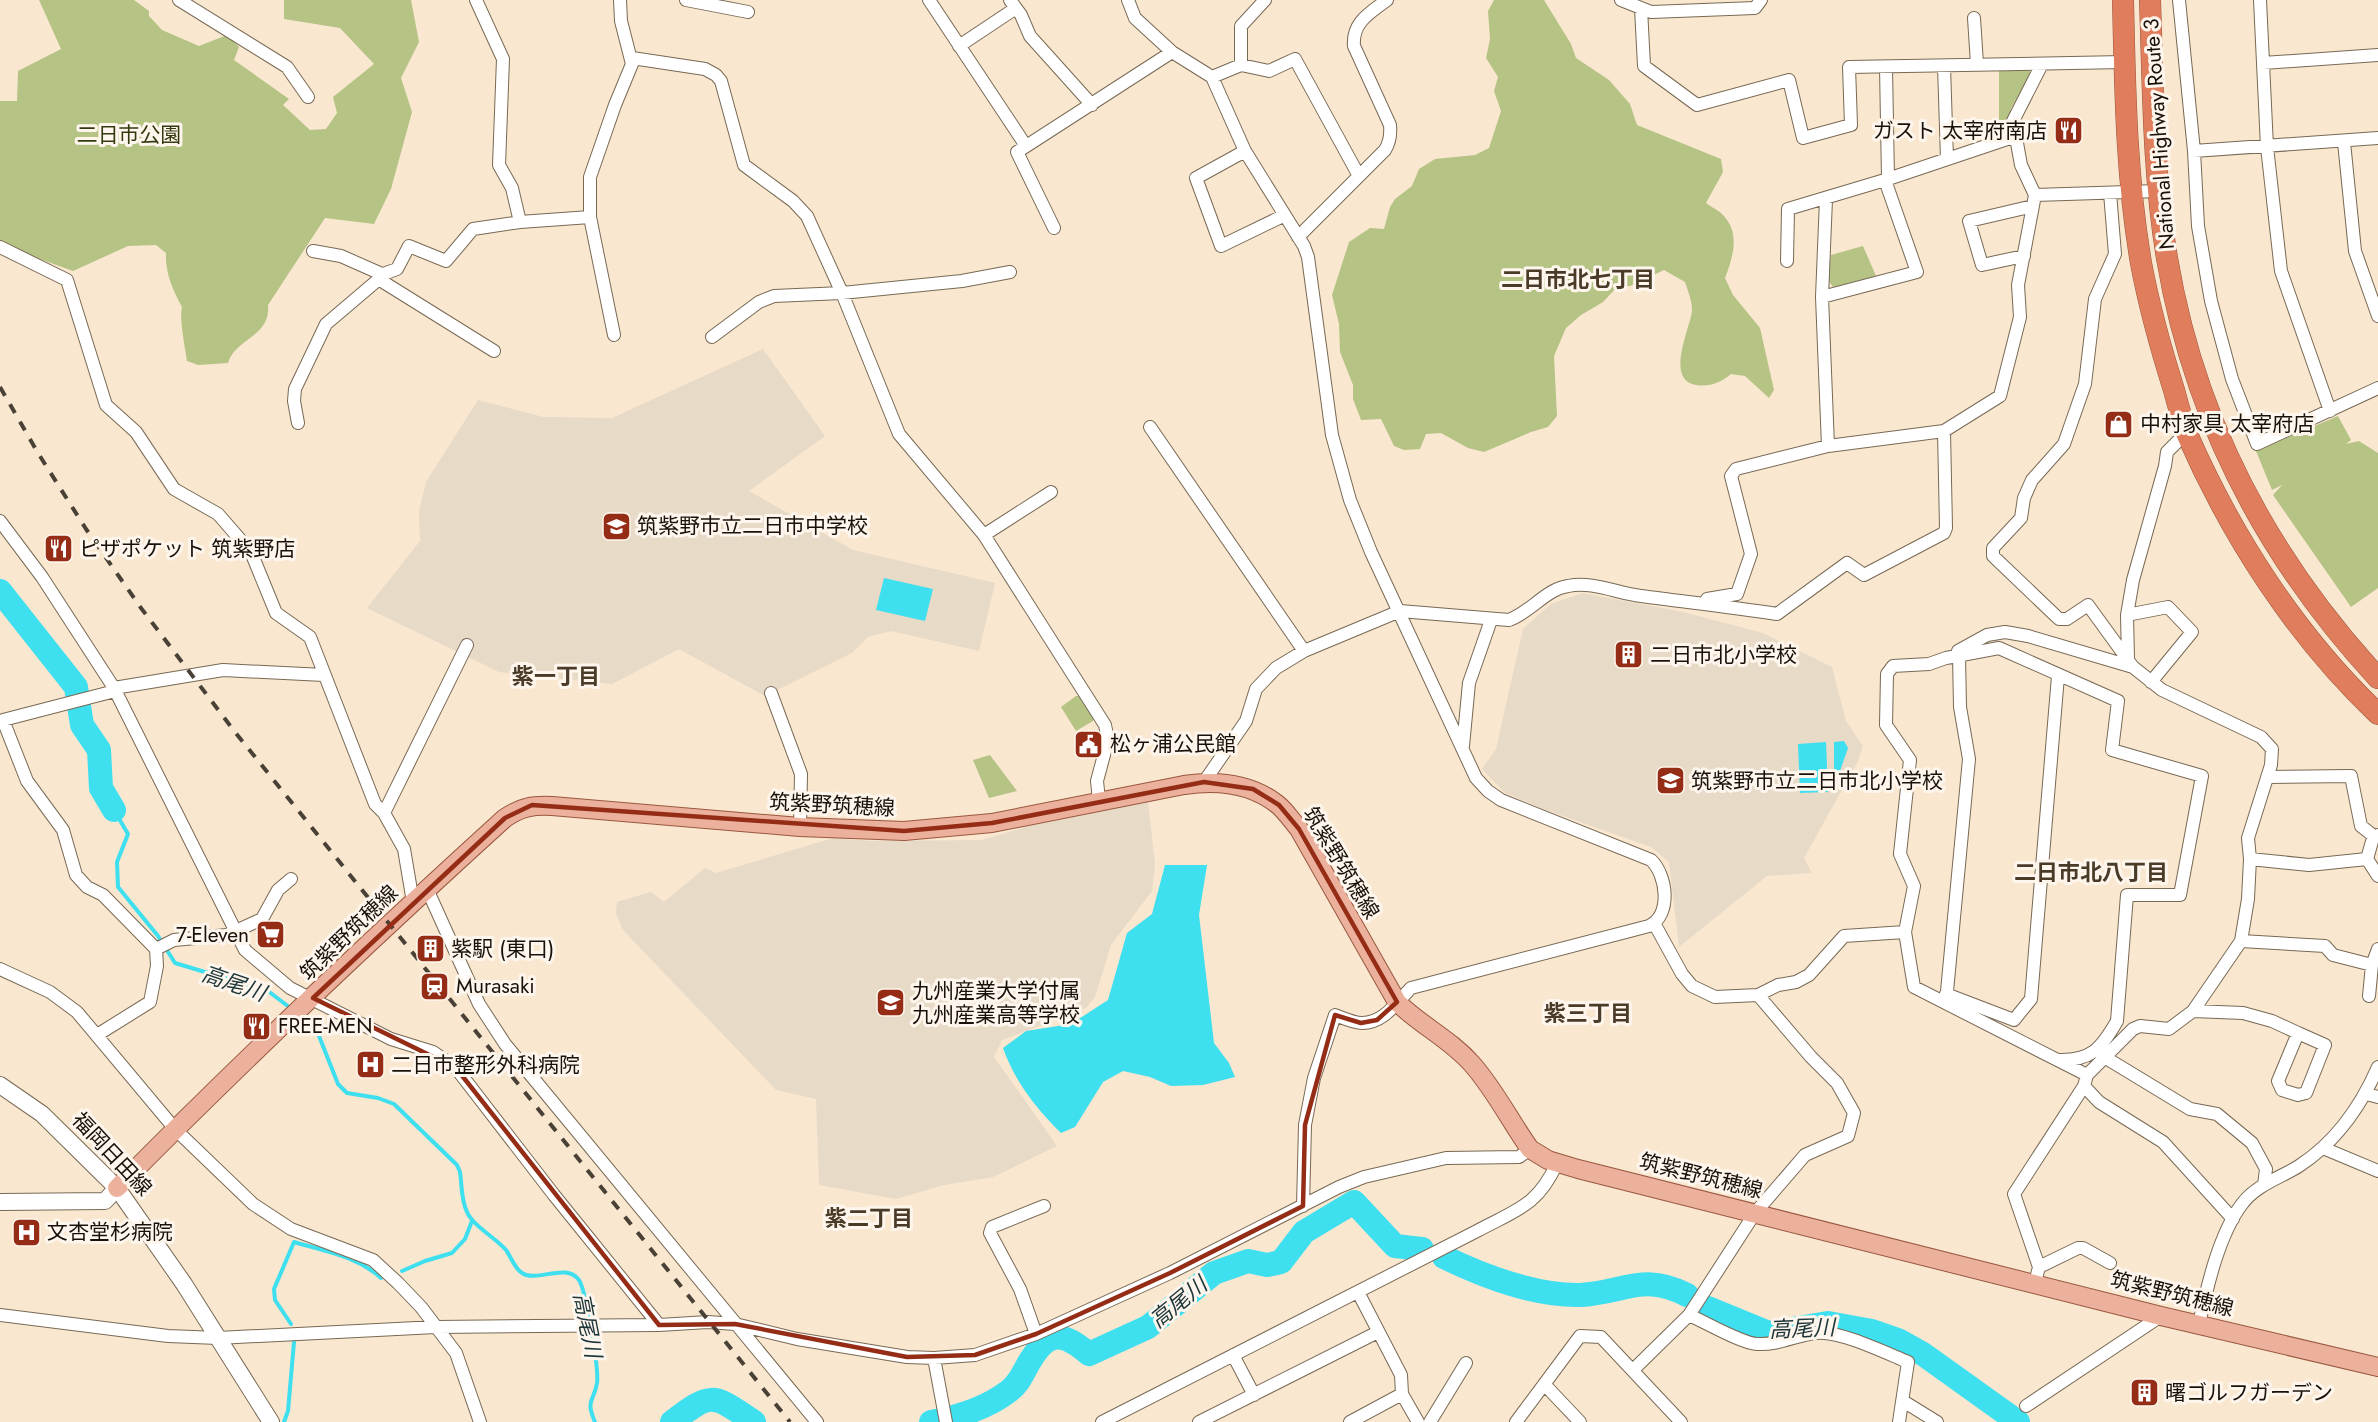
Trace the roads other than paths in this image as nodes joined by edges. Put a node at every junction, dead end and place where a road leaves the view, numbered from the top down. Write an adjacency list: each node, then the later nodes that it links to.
1 (179, 0): 32 (street)
2 (476, 0): 51 (street)
3 (620, 0): 23 (street)
4 (686, 0): 18 (street)
5 (929, 0): 20 (street)
6 (1128, 0): 21 (street)
7 (1265, 0): 16 (street)
8 (1387, 0): 42 (street)
9 (1621, 0): 17 (street)
10 (1761, 0): 17 (street)
11 (2123, 0): 24 (highway, National Highway Route 3)
12 (2150, 0): 44 (highway, National Highway Route 3)
13 (2179, 0): 39 (street)
14 (2260, 0): 25 (street)
15 (1013, 4): 20 (street); 33 (street)
16 (1252, 6): 28 (street)
17 (1648, 6): 30 (street)
18 (748, 12)
19 (1974, 18): 26 (street)
20 (959, 46): 37 (street)
21 (1172, 52): 31 (street); 33 (street)
22 (2378, 55): 25 (street)
23 (632, 58): 50 (street); 60 (street)
24 (2124, 62): 27 (street); 45 (highway, National Highway Route 3)
25 (2263, 63): 38 (street)
26 (1977, 64): 27 (street); 29 (street)
27 (2042, 64): 34 (street)
28 (1241, 65): 31 (street); 42 (street)
29 (1944, 66): 30 (street); 41 (street)
30 (1886, 67): 43 (street)
31 (1212, 77): 40 (street)
32 (308, 97)
33 (1092, 105): 37 (street)
34 (2016, 136): 41 (street); 48 (street)
35 (2378, 138): 36 (street)
36 (2344, 141): 38 (street); 62 (street)
37 (1026, 146): 52 (street)
38 (2267, 147): 39 (street); 67 (street)
39 (2194, 151): 67 (street)
40 (1245, 152): 49 (street); 49 (street)
41 (1947, 159): 43 (street)
42 (1359, 176): 53 (street)
43 (1887, 179): 47 (street); 61 (street)
44 (2159, 191): 45 (street); 86 (highway, National Highway Route 3)
45 (2133, 192): 46 (street); 71 (highway, National Highway Route 3)
46 (2110, 193): 48 (street); 83 (street)
47 (1826, 199): 57 (street); 61 (street)
48 (2034, 200): 56 (street); 56 (street)
49 (1283, 216): 53 (street)
50 (590, 217): 51 (street); 63 (street)
51 (520, 222): 59 (street)
52 (1054, 228)
53 (1298, 237): 77 (street)
54 (0, 247): 84 (street)
55 (313, 251): 59 (street)
56 (2024, 256): 70 (street)
57 (1787, 261)
58 (1010, 272): 60 (street)
59 (382, 278): 65 (street); 68 (street)
60 (842, 292): 64 (street); 75 (street)
61 (1822, 297): 72 (street)
62 (2378, 316)
63 (614, 335)
64 (712, 337)
65 (494, 351)
66 (2378, 388): 67 (street)
67 (2330, 411)
68 (298, 423)
69 (1150, 427): 81 (street)
70 (1944, 431): 72 (street); 76 (street)
71 (2187, 432): 78 (street); 90 (highway, National Highway Route 3)
72 (1828, 446): 76 (street)
73 (1051, 492): 75 (street)
74 (0, 521): 88 (street)
75 (984, 535): 94 (street)
76 (1694, 601): 79 (street)
77 (1400, 611): 79 (street); 81 (street); 91 (street)
78 (2127, 615): 83 (street); 87 (street)
79 (1491, 620): 91 (street)
80 (467, 645): 95 (street)
81 (1304, 651): 93 (street)
82 (1952, 656): 83 (street); 85 (street); 106 (street); 114 (street)
83 (2130, 663): 87 (street)
84 (324, 675): 88 (street); 95 (street)
85 (2058, 676): 114 (street); 121 (street)
86 (2378, 678)
87 (2151, 682): 92 (street)
88 (115, 690): 105 (street); 108 (street)
89 (771, 693): 96 (street)
90 (2378, 714)
91 (1462, 749): 104 (street)
92 (2268, 777): 97 (street); 98 (street)
93 (1204, 782): 94 (main road, 筑紫野筑穂線); 116 (main road, 筑紫野筑穂線)
94 (1099, 800): 96 (main road, 筑紫野筑穂線)
95 (384, 813): 103 (street)
96 (800, 826): 102 (main road, 筑紫野筑穂線)
97 (2376, 836): 99 (street)
98 (2250, 859): 99 (street); 107 (street)
99 (2367, 859): 100 (street)
100 (2378, 876)
101 (291, 879): 105 (street)
102 (427, 889): 103 (main road, 筑紫野筑穂線); 144 (street)
103 (413, 903): 115 (main road, 筑紫野筑穂線)
104 (1654, 923): 112 (street); 116 (street)
105 (234, 932): 108 (street); 115 (street)
106 (1905, 932): 112 (street); 114 (street)
107 (2241, 941): 110 (street); 117 (street)
108 (158, 948): 119 (street)
109 (2378, 949): 110 (street)
110 (2372, 965): 113 (street)
111 (0, 969): 119 (street)
112 (1758, 996): 136 (street)
113 (2369, 996)
114 (1946, 999): 121 (street)
115 (310, 1001): 126 (main road, 筑紫野筑穂線); 146 (street)
116 (1397, 1002): 127 (main road, 筑紫野筑穂線); 135 (street)
117 (2193, 1011): 118 (street); 120 (street)
118 (2298, 1033): 118 (street)
119 (97, 1035): 126 (street)
120 (2106, 1058): 123 (street); 131 (street)
121 (2058, 1060): 123 (street)
122 (2378, 1067): 125 (street)
123 (2085, 1080): 137 (street); 139 (street)
124 (0, 1085): 132 (main road, 福岡日田線)
125 (2372, 1096): 128 (street)
126 (175, 1129): 132 (main road, 筑紫野筑穂線); 147 (street)
127 (1530, 1149): 129 (main road, 筑紫野筑穂線); 135 (street)
128 (2323, 1149): 130 (street); 131 (street)
129 (1557, 1163): 136 (main road, 筑紫野筑穂線); 140 (street)
130 (2378, 1171)
131 (2264, 1185): 137 (street)
132 (117, 1188): 133 (main road); 150 (main road, 福岡日田線)
133 (0, 1202)
134 (1044, 1206): 149 (street)
135 (1303, 1206): 149 (street)
136 (1755, 1213): 139 (main road, 筑紫野筑穂線); 142 (street)
137 (2233, 1219): 145 (street)
138 (2110, 1263): 139 (street)
139 (2037, 1275): 143 (main road, 筑紫野筑穂線)
140 (1358, 1292): 148 (street); 151 (street)
141 (0, 1315): 150 (street)
142 (1689, 1315): 155 (street); 159 (street)
143 (2162, 1316): 145 (main road, 筑紫野筑穂線); 160 (street)
144 (735, 1324): 146 (street); 152 (street); 164 (street)
145 (2199, 1324): 154 (main road, 筑紫野筑穂線)
146 (659, 1325): 147 (street)
147 (436, 1327): 150 (street); 163 (street)
148 (1378, 1332): 157 (street); 158 (street)
149 (1036, 1334): 152 (street)
150 (218, 1338): 162 (main road, 福岡日田線)
151 (1233, 1355): 158 (street); 166 (street)
152 (934, 1358): 165 (street)
153 (1466, 1363): 170 (street)
154 (2378, 1368)
155 (1633, 1370): 156 (street); 161 (street)
156 (1544, 1384): 171 (street); 172 (street)
157 (1402, 1394): 168 (street); 169 (street)
158 (1254, 1395): 167 (street)
159 (1903, 1401): 175 (street); 176 (street)
160 (2026, 1406)
161 (1672, 1412): 173 (street); 174 (street)
162 (271, 1422)
163 (480, 1422)
164 (817, 1422)
165 (946, 1422)
166 (1102, 1422)
167 (1199, 1422)
168 (1350, 1422)
169 (1418, 1422)
170 (1430, 1422)
171 (1516, 1422)
172 (1580, 1422)
173 (1662, 1422)
174 (1682, 1422)
175 (1899, 1422)
176 (1936, 1422)

